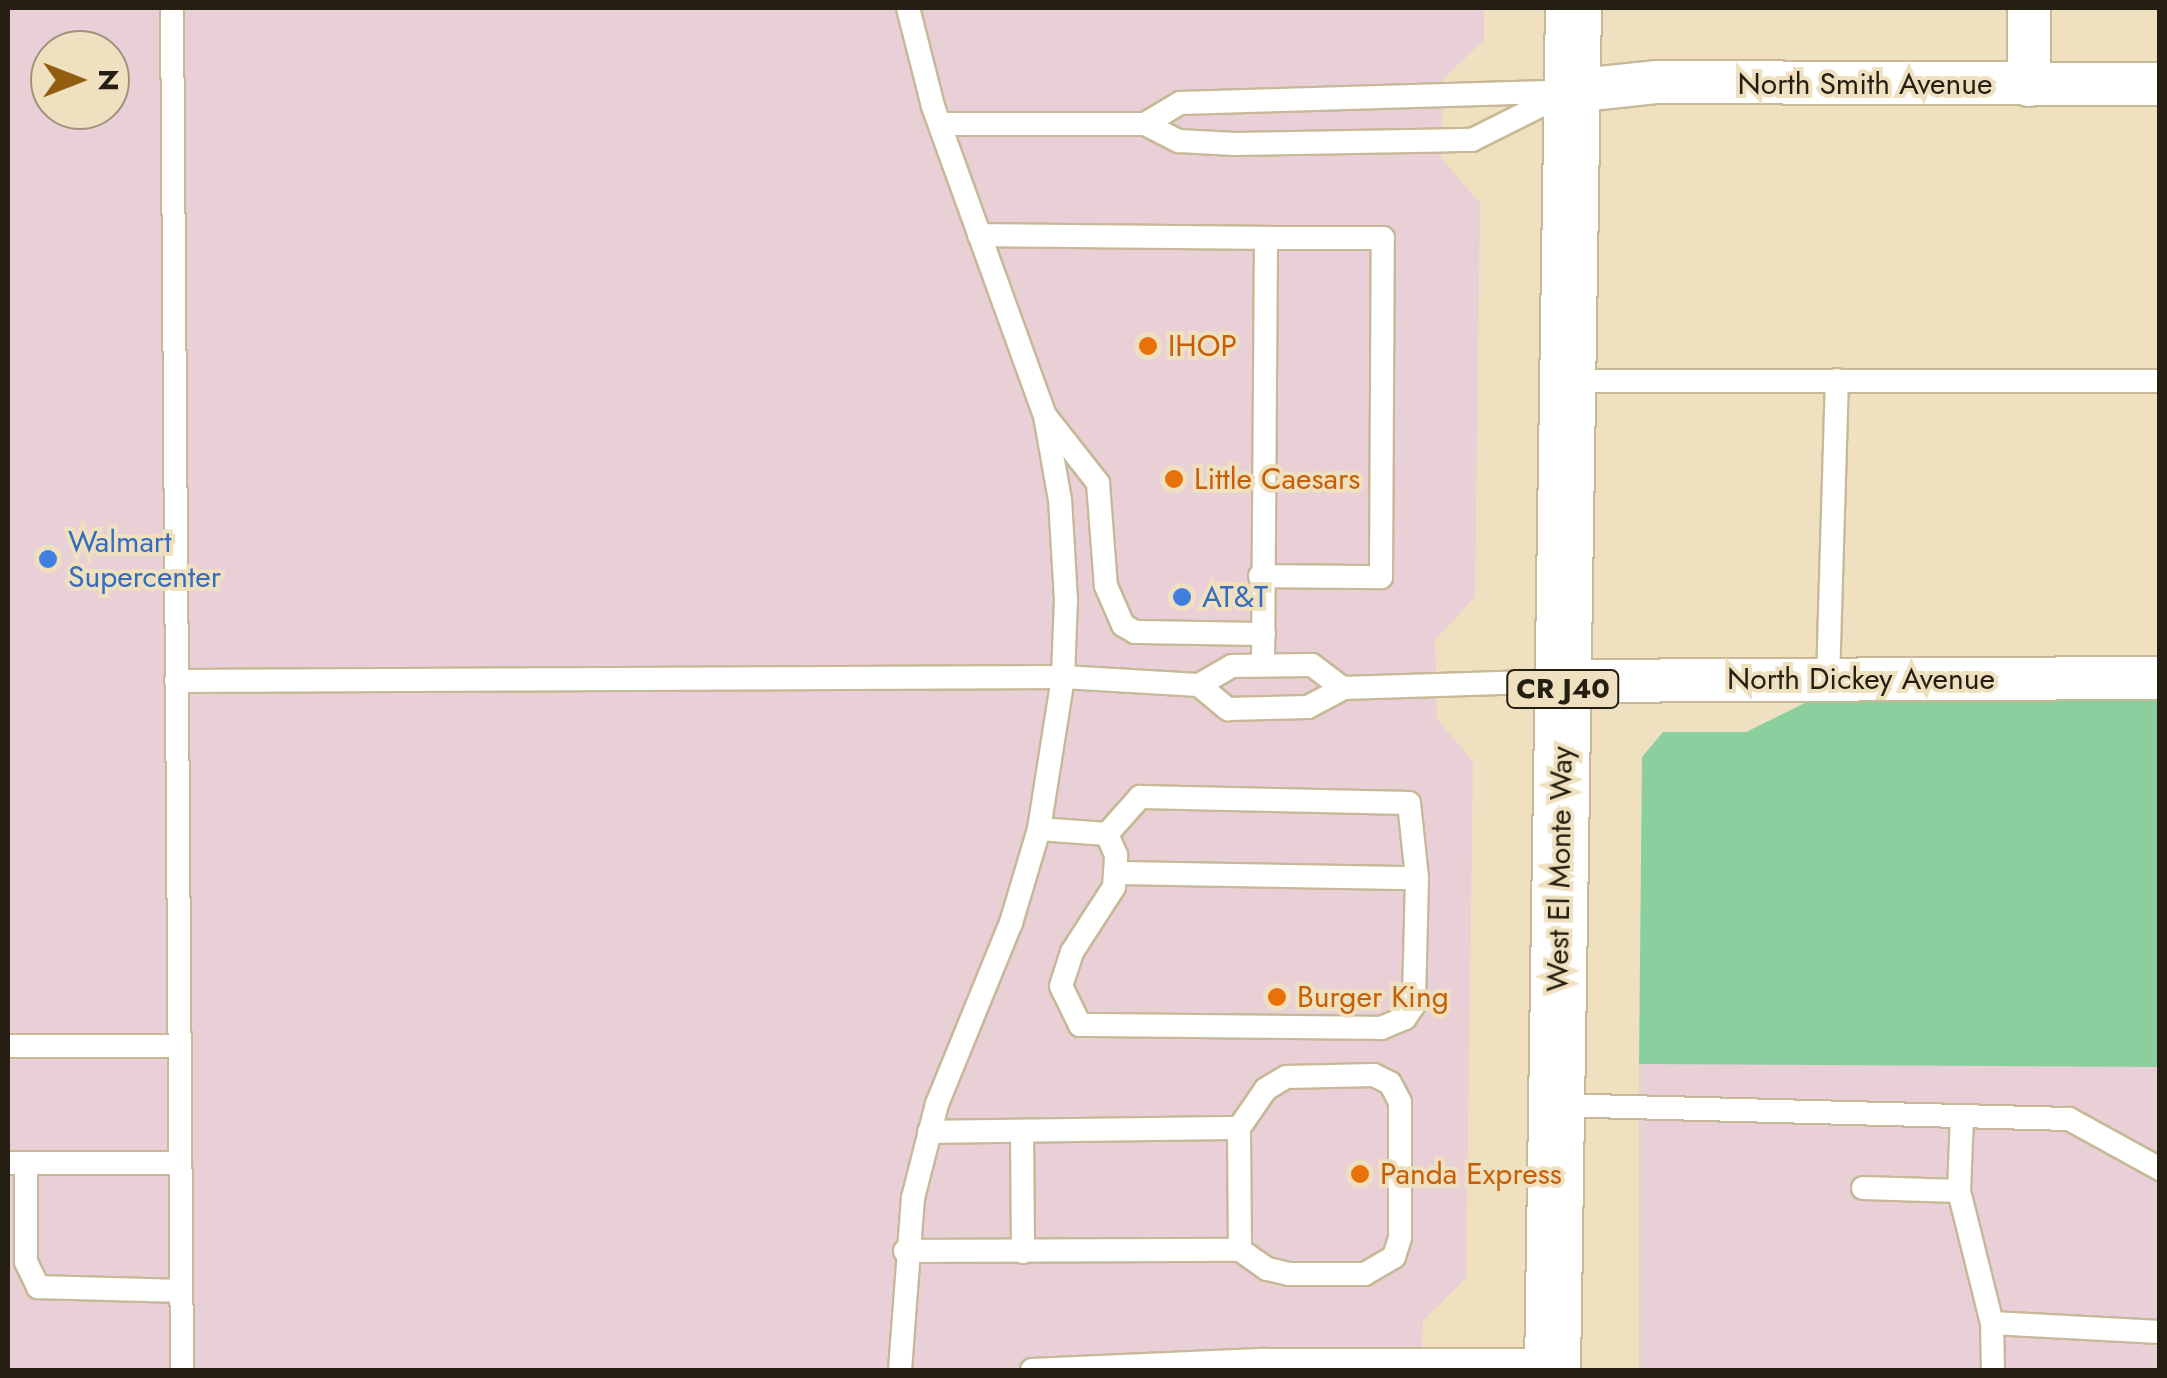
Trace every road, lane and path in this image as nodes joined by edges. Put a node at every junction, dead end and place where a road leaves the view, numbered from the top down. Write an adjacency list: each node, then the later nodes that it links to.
1 (172, 8): 22 (lane)
2 (908, 8): 8 (lane)
3 (1573, 8): 7 (main road, West El Monte Way / CR J40)
4 (2029, 8): 6 (street)
5 (2160, 84): 6 (street, North Smith Avenue)
6 (2029, 85): 7 (street, North Smith Avenue)
7 (1572, 91): 9 (lane); 9 (lane); 13 (main road, West El Monte Way / CR J40)
8 (940, 124): 9 (lane); 10 (lane)
9 (1145, 124)
10 (978, 235): 11 (lane); 15 (lane)
11 (1266, 238): 16 (lane); 16 (lane)
12 (1837, 380): 13 (lane); 14 (lane); 21 (lane)
13 (1566, 381): 23 (main road, West El Monte Way / CR J40)
14 (2160, 381)
15 (1045, 416): 17 (lane); 19 (lane)
16 (1260, 576): 17 (lane)
17 (1264, 634): 18 (lane)
18 (1263, 665): 24 (lane); 25 (lane)
19 (1063, 677): 22 (lane); 24 (lane); 26 (lane)
20 (2160, 678): 21 (street, North Dickey Avenue)
21 (1828, 680): 23 (street, North Dickey Avenue)
22 (176, 681): 31 (lane)
23 (1563, 681): 25 (lane); 32 (main road, West El Monte Way / CR J40)
24 (1199, 684): 25 (lane)
25 (1343, 688)
26 (1038, 829): 27 (lane); 36 (lane)
27 (1107, 834): 28 (lane); 29 (lane)
28 (1117, 873): 29 (lane); 29 (lane)
29 (1417, 878)
30 (8, 1046): 31 (lane)
31 (179, 1046): 38 (lane)
32 (1555, 1105): 33 (lane); 48 (main road, West El Monte Way / CR J40)
33 (1962, 1116): 39 (lane); 41 (lane)
34 (1239, 1128): 35 (lane); 42 (lane); 42 (lane)
35 (1022, 1131): 36 (lane); 44 (lane)
36 (929, 1132): 43 (lane)
37 (16, 1163): 38 (lane); 45 (lane)
38 (179, 1163): 45 (lane)
39 (2160, 1168)
40 (1862, 1188): 41 (lane)
41 (1960, 1191): 46 (lane)
42 (1240, 1250): 44 (lane)
43 (905, 1251): 44 (lane); 50 (lane)
44 (1023, 1252)
45 (180, 1292): 49 (lane)
46 (1992, 1323): 47 (lane); 52 (lane)
47 (2160, 1332)
48 (1552, 1365): 51 (lane)
49 (182, 1370)
50 (900, 1370)
51 (1032, 1370)
52 (1992, 1370)

